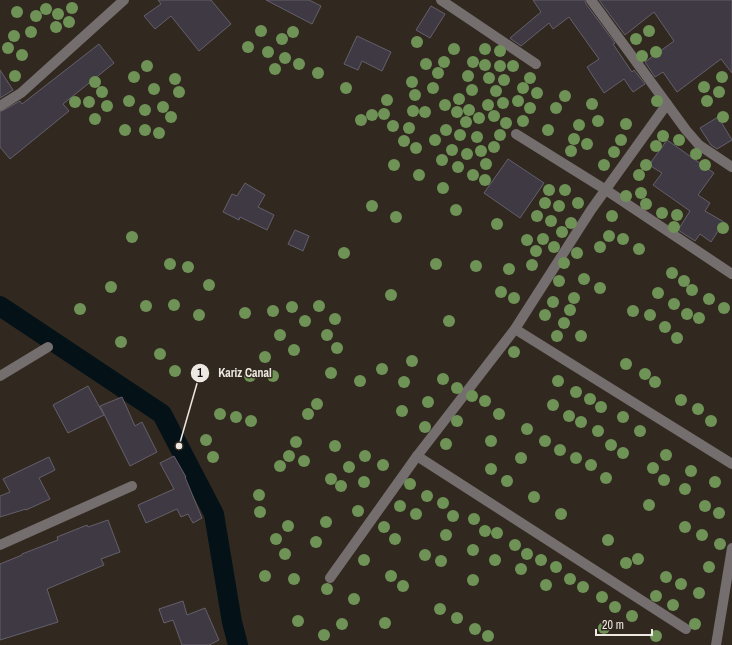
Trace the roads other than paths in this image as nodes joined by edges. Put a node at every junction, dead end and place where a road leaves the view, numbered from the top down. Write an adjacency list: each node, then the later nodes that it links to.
1 (124, 0): 6 (street)
2 (441, 0): 4 (street)
3 (591, 0): 5 (street)
4 (536, 64)
5 (667, 104): 8 (street); 9 (street)
6 (0, 106)
7 (516, 134): 9 (street)
8 (732, 168)
9 (606, 190): 10 (street); 11 (street)
10 (732, 274)
11 (515, 329): 14 (street); 15 (street)
12 (48, 347): 13 (street)
13 (0, 376)
14 (417, 456): 19 (street); 20 (street)
15 (732, 464)
16 (132, 486): 17 (street)
17 (0, 544)
18 (732, 548): 21 (street)
19 (330, 578)
20 (686, 629)
21 (716, 645)

